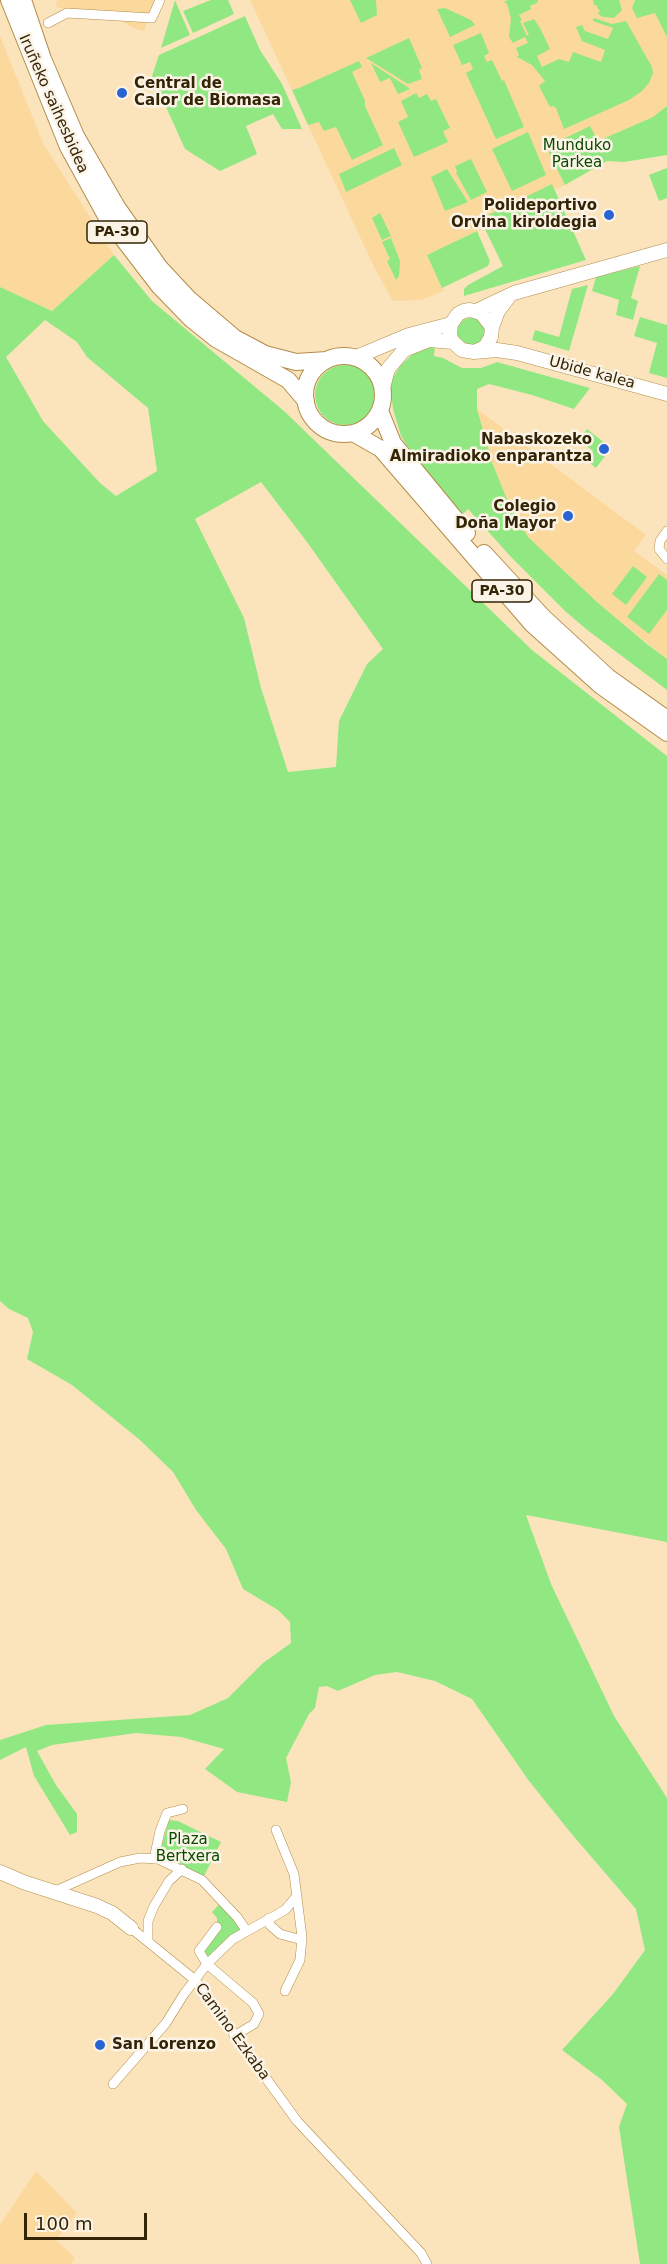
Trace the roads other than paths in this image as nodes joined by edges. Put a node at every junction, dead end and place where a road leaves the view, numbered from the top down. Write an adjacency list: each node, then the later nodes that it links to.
1 (9, 0): 17 (highway, Iruñeko saihesbidea / PA-30)
2 (22, 0): 14 (highway, Iruñeko saihesbidea / PA-30)
3 (160, 0): 4 (street)
4 (48, 22)
5 (667, 250): 6 (main road)
6 (511, 295): 7 (main road); 9 (main road)
7 (476, 311): 8 (main road); 9 (main road)
8 (451, 324): 10 (main road); 13 (main road)
9 (492, 329): 11 (main road); 12 (main road, Ubide kalea)
10 (453, 342): 11 (main road); 15 (main road)
11 (474, 352): 12 (main road, Ubide kalea)
12 (517, 353): 16 (main road, Ubide kalea)
13 (354, 358): 14 (highway, PA-30); 15 (highway)
14 (327, 360): 17 (highway)
15 (383, 388): 18 (highway, PA-30)
16 (667, 394)
17 (306, 401): 19 (highway, PA-30)
18 (380, 411): 19 (highway); 22 (highway, PA-30)
19 (353, 433): 23 (highway, PA-30)
20 (667, 531): 21 (street)
21 (667, 559)
22 (667, 718)
23 (667, 733)
24 (183, 1809): 26 (street)
25 (276, 1830): 30 (street)
26 (154, 1859): 27 (street); 29 (street)
27 (182, 1869): 34 (street); 36 (street)
28 (0, 1872): 29 (main road)
29 (53, 1892): 33 (main road)
30 (296, 1897): 31 (street); 35 (street)
31 (269, 1918): 34 (street); 35 (street)
32 (218, 1927): 37 (street)
33 (131, 1928): 36 (street, Camino Ezkaba)
34 (246, 1930): 37 (street)
35 (302, 1940): 39 (street)
36 (148, 1941): 38 (street, Camino Ezkaba)
37 (207, 1964): 38 (street); 40 (street)
38 (195, 1980): 40 (street, Camino Ezkaba); 41 (street)
39 (285, 1991)
40 (234, 2036): 42 (street, Camino Ezkaba)
41 (113, 2084)
42 (427, 2264)

